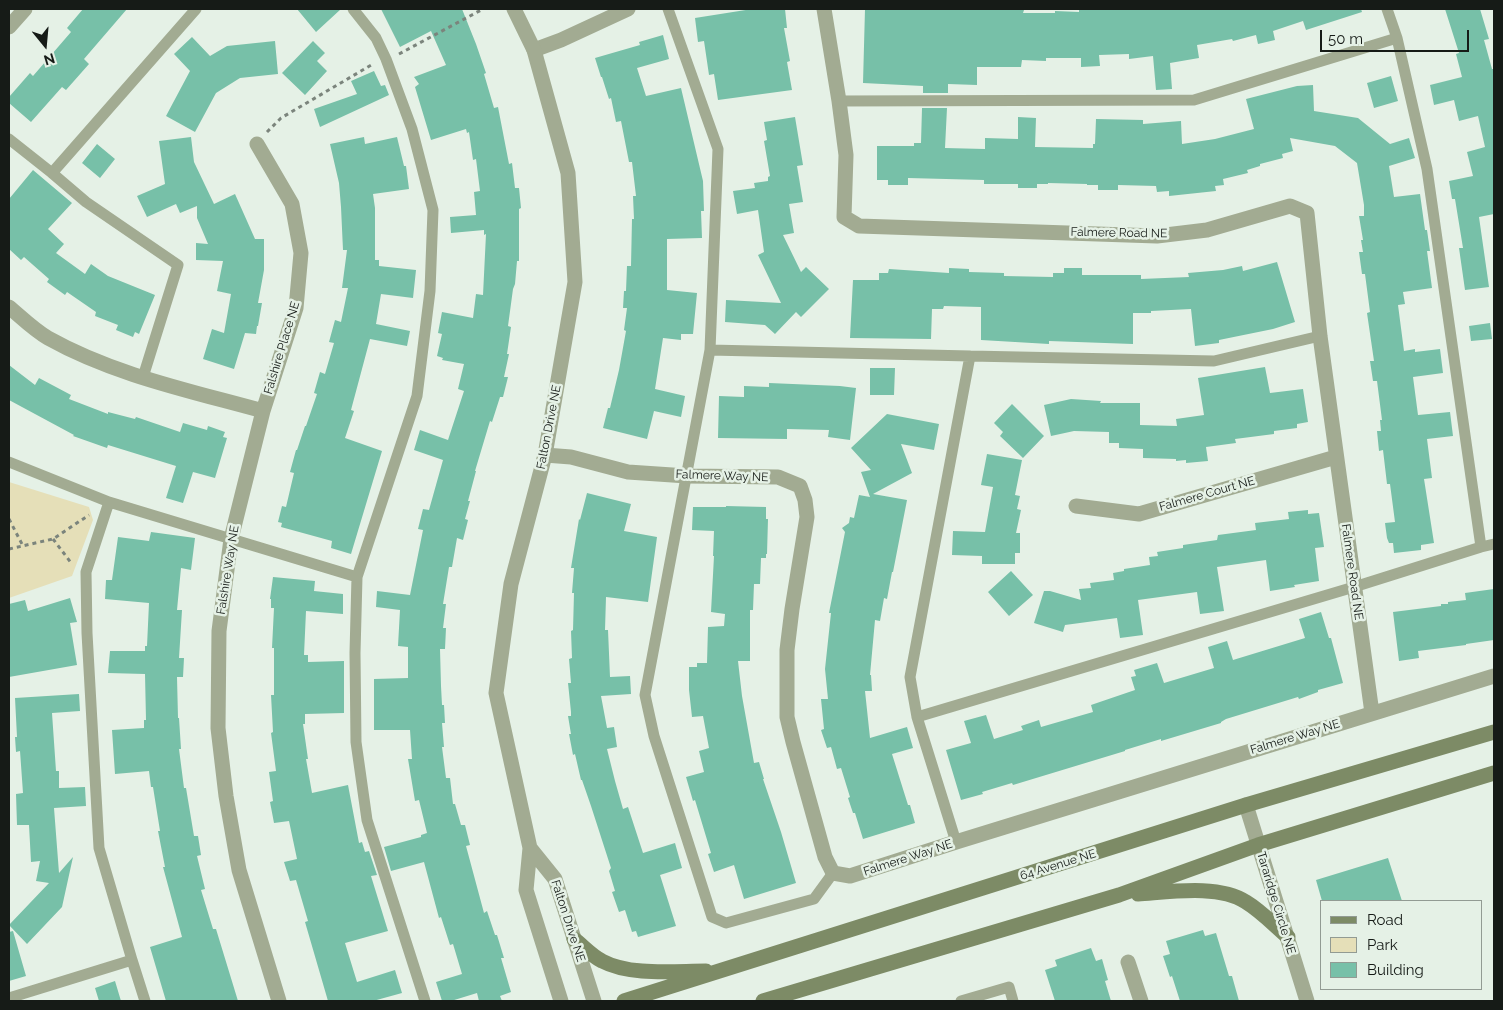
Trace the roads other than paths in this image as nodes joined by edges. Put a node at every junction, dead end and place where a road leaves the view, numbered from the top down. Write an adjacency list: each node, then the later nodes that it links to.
1 (25, 9): 9 (street)
2 (196, 9): 15 (lane)
3 (353, 9): 31 (lane)
4 (514, 9): 11 (street, Falton Drive NE)
5 (628, 9): 11 (street)
6 (668, 9): 18 (lane)
7 (824, 9): 12 (street, Falmere Road NE)
8 (1388, 9): 10 (lane)
9 (9, 27)
10 (1397, 38): 12 (lane); 30 (lane)
11 (534, 50): 22 (street, Falton Drive NE)
12 (839, 101): 17 (street, Falmere Road NE)
13 (9, 139): 15 (lane)
14 (257, 144): 21 (street, Falshire Place NE)
15 (52, 173): 20 (lane)
16 (9, 307): 20 (street)
17 (1320, 336): 19 (lane); 23 (street, Falmere Road NE)
18 (710, 350): 19 (lane); 25 (lane)
19 (970, 356): 35 (lane)
20 (143, 377): 21 (street)
21 (263, 411): 28 (street, Falshire Way NE)
22 (545, 455): 25 (street, Falmere Way NE); 41 (street, Falton Drive NE)
23 (1336, 457): 26 (street, Falmere Court NE); 32 (street, Falmere Road NE)
24 (9, 462): 27 (lane)
25 (687, 476): 42 (street, Falmere Way NE); 42 (lane)
26 (1076, 506)
27 (108, 507): 28 (lane); 46 (lane)
28 (231, 539): 31 (lane); 51 (street, Falshire Way NE)
29 (1494, 544): 30 (lane)
30 (1481, 547): 32 (lane)
31 (357, 577): 52 (lane)
32 (1354, 587): 34 (street, Falmere Road NE); 35 (lane)
33 (1494, 676): 34 (street, Falmere Way NE)
34 (1372, 713): 39 (street, Falmere Way NE)
35 (917, 717): 39 (lane)
36 (1494, 732): 38 (main road, 64 Avenue NE)
37 (1494, 773): 40 (main road)
38 (1246, 806): 40 (street, Tararidge Circle NE); 48 (main road, 64 Avenue NE)
39 (956, 842): 42 (street, Falmere Way NE)
40 (1258, 845): 43 (main road); 44 (street, Tararidge Circle NE)
41 (530, 848): 45 (street, Falton Drive NE); 53 (street, Falton Drive NE)
42 (832, 873)
43 (1119, 895): 44 (main road); 56 (main road)
44 (1288, 937): 60 (street, Tararidge Circle NE)
45 (574, 939): 48 (main road); 54 (street, Falton Drive NE)
46 (132, 960): 49 (lane); 50 (lane)
47 (1128, 962): 59 (street)
48 (722, 970): 55 (main road, 64 Avenue NE)
49 (9, 998)
50 (146, 1001)
51 (279, 1001)
52 (425, 1001)
53 (561, 1001)
54 (594, 1001)
55 (624, 1001)
56 (763, 1001)
57 (961, 1001): 58 (lane)
58 (1014, 1001)
59 (1141, 1001)
60 (1308, 1001)

